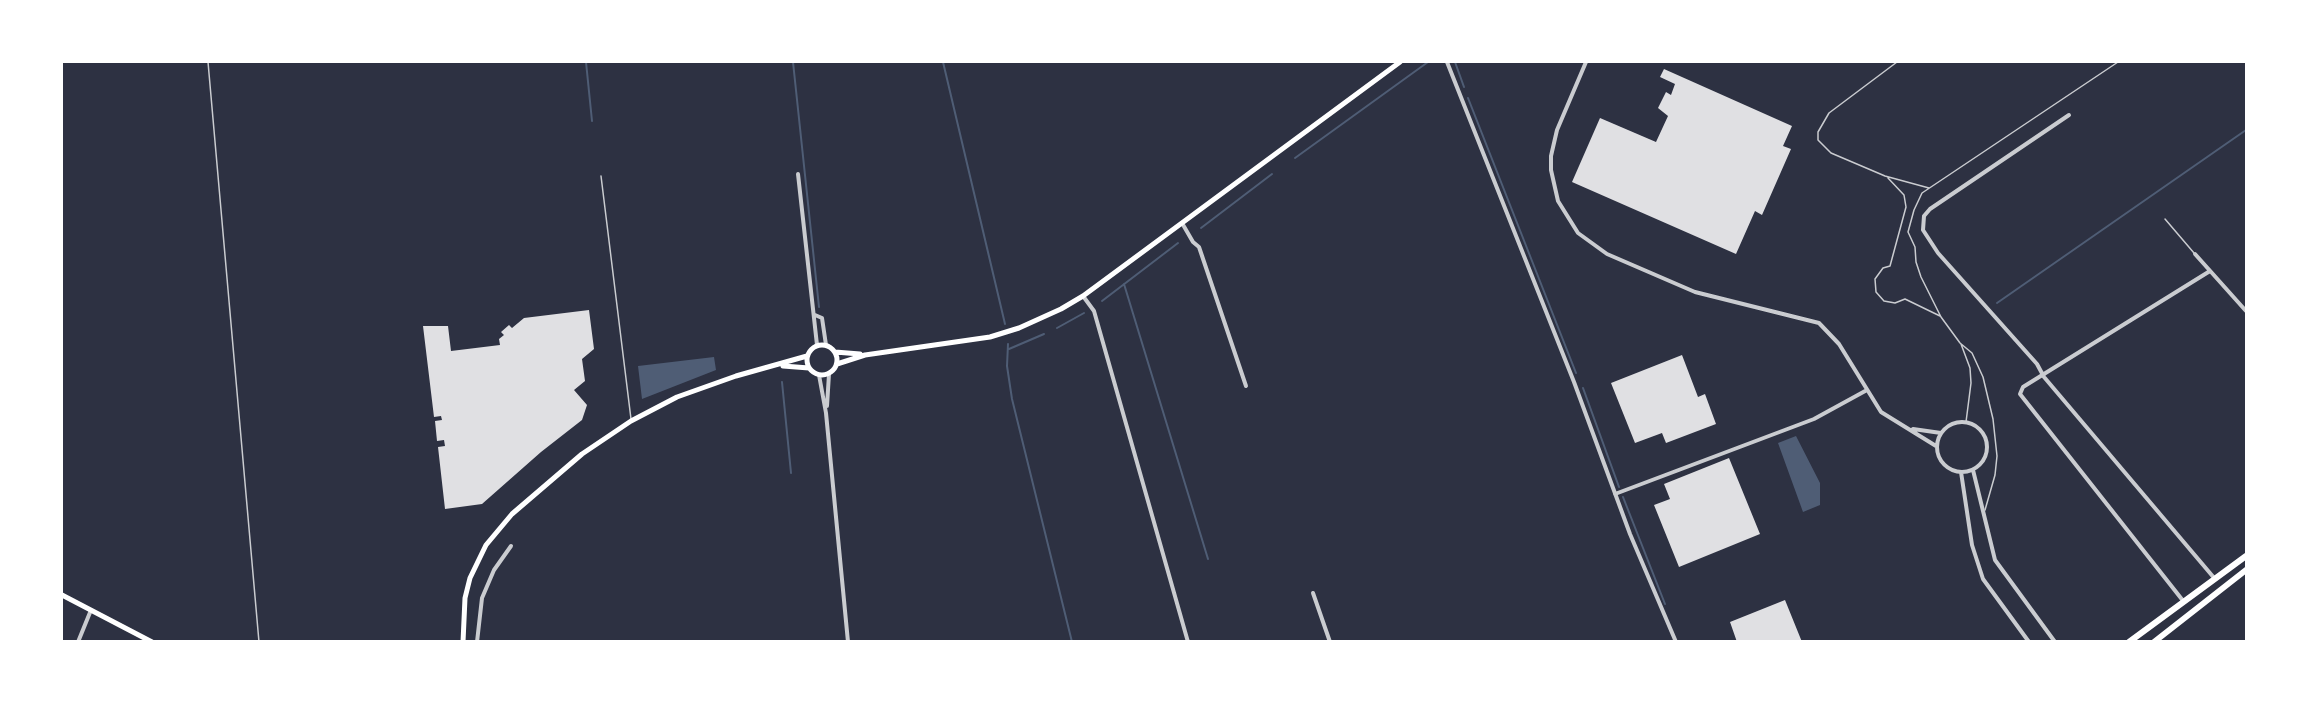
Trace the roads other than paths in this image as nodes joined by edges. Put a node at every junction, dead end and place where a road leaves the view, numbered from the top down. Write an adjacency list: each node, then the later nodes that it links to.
1 (208, 62): 54 (lane)
2 (1400, 62): 13 (main road)
3 (1447, 62): 42 (street)
4 (1586, 62): 33 (street)
5 (1896, 62): 10 (lane)
6 (2118, 62): 11 (lane)
7 (2069, 115): 31 (street)
8 (798, 174): 18 (street)
9 (601, 176): 35 (lane)
10 (1884, 176): 11 (lane); 19 (lane)
11 (1930, 188): 19 (lane)
12 (2165, 219): 14 (lane)
13 (1182, 223): 16 (main road); 32 (street)
14 (2195, 254): 15 (street)
15 (2210, 271): 17 (street); 31 (street)
16 (1083, 296): 24 (main road); 58 (street)
17 (2247, 311)
18 (814, 316): 21 (street); 22 (street)
19 (1941, 316): 20 (lane)
20 (1960, 343): 36 (lane); 43 (lane)
21 (817, 345): 22 (main road); 25 (main road)
22 (826, 345): 23 (main road)
23 (836, 352): 24 (main road); 26 (main road)
24 (865, 354): 26 (main road)
25 (807, 356): 27 (main road); 28 (main road)
26 (837, 364): 29 (main road)
27 (779, 366): 28 (main road); 35 (main road)
28 (809, 368): 30 (main road)
29 (829, 374): 30 (main road); 34 (street)
30 (819, 375): 34 (street)
31 (2044, 377): 47 (street); 50 (street)
32 (1246, 386)
33 (1868, 390): 37 (street); 42 (street)
34 (826, 413): 57 (street)
35 (631, 421): 55 (main road)
36 (1966, 422): 38 (street); 40 (street)
37 (1909, 429): 38 (street); 39 (street)
38 (1941, 433): 39 (street)
39 (1936, 446): 41 (street)
40 (1973, 470): 41 (street); 43 (street)
41 (1961, 472): 61 (street)
42 (1615, 494): 60 (street)
43 (1984, 517): 62 (street)
44 (511, 546): 56 (street)
45 (2247, 556): 47 (main road)
46 (2247, 570): 64 (main road)
47 (2216, 579): 50 (main road)
48 (1313, 593): 59 (street)
49 (62, 595): 51 (main road)
50 (2185, 602): 63 (main road)
51 (90, 610): 52 (street); 53 (main road)
52 (78, 642)
53 (152, 642)
54 (259, 642)
55 (463, 642)
56 (477, 642)
57 (848, 642)
58 (1188, 642)
59 (1330, 642)
60 (1676, 642)
61 (2029, 642)
62 (2055, 642)
63 (2129, 642)
64 (2154, 642)

